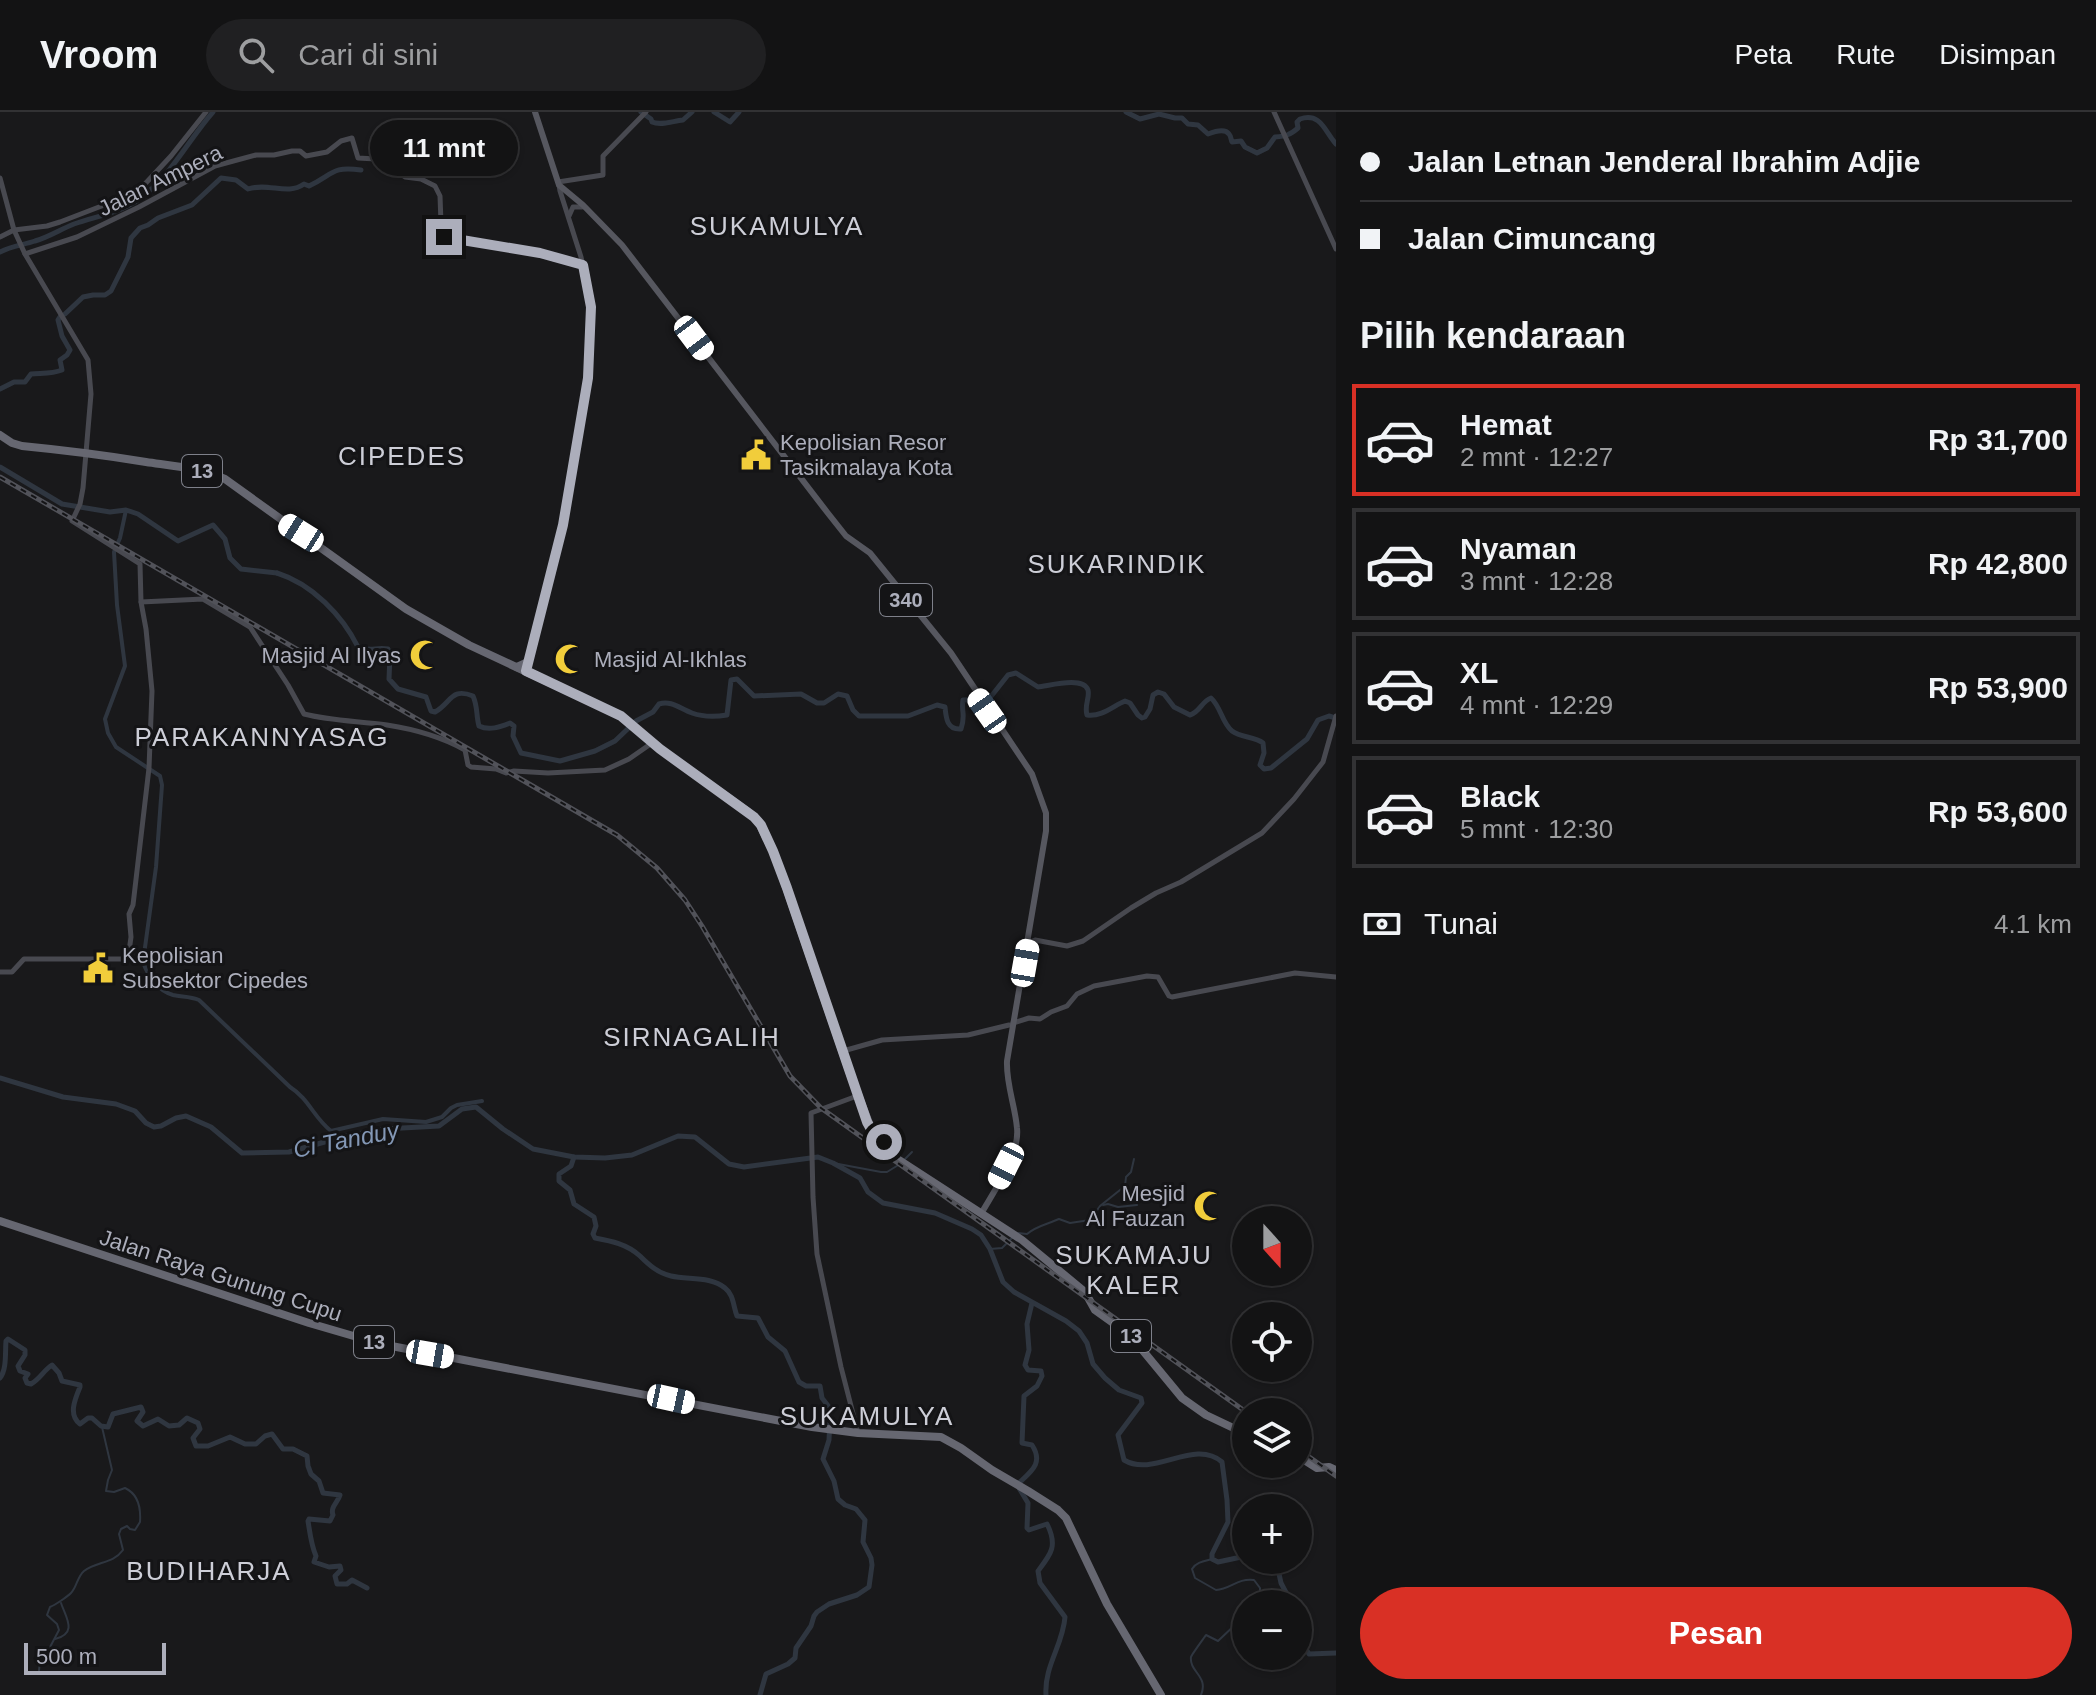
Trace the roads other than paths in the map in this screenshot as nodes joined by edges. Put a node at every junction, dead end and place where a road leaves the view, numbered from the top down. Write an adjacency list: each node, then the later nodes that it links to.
1 (206, 112): 11 (street)
2 (535, 112): 6 (main road)
3 (1274, 112): 13 (street)
4 (644, 114): 6 (street)
5 (0, 178): 11 (street)
6 (559, 184): 7 (main road); 9 (street)
7 (568, 192): 8 (main road, 340); 10 (main road, 340)
8 (582, 207): 9 (street); 10 (main road, 340)
9 (569, 217): 15 (street)
10 (605, 229): 16 (main road, 340); 16 (main road, 340)
11 (14, 230): 12 (street); 14 (street)
12 (0, 237)
13 (1336, 249)
14 (25, 255): 15 (street, Jalan Ampera); 19 (street)
15 (583, 265): 21 (street)
16 (673, 312): 17 (main road, 340); 17 (main road, 340)
17 (733, 391): 24 (main road, 340)
18 (0, 435): 19 (highway, 13)
19 (86, 453): 20 (street); 21 (highway, 13)
20 (141, 602): 23 (street); 25 (street)
21 (526, 667): 23 (highway, 13)
22 (1335, 719): 24 (street)
23 (652, 742): 28 (highway, 13)
24 (1021, 967): 27 (main road, 340)
25 (0, 972)
26 (1336, 977): 27 (street)
27 (1011, 1024): 28 (street); 30 (main road, 340)
28 (843, 1051): 29 (highway, 13)
29 (857, 1096): 30 (highway, 13); 33 (street)
30 (981, 1210): 32 (highway, 13)
31 (0, 1221): 33 (highway, Jalan Raya Gunung Cupu / 13)
32 (1232, 1427)
33 (858, 1433): 36 (highway, 13)
34 (1312, 1465): 35 (highway)
35 (1336, 1470)
36 (1161, 1695)

